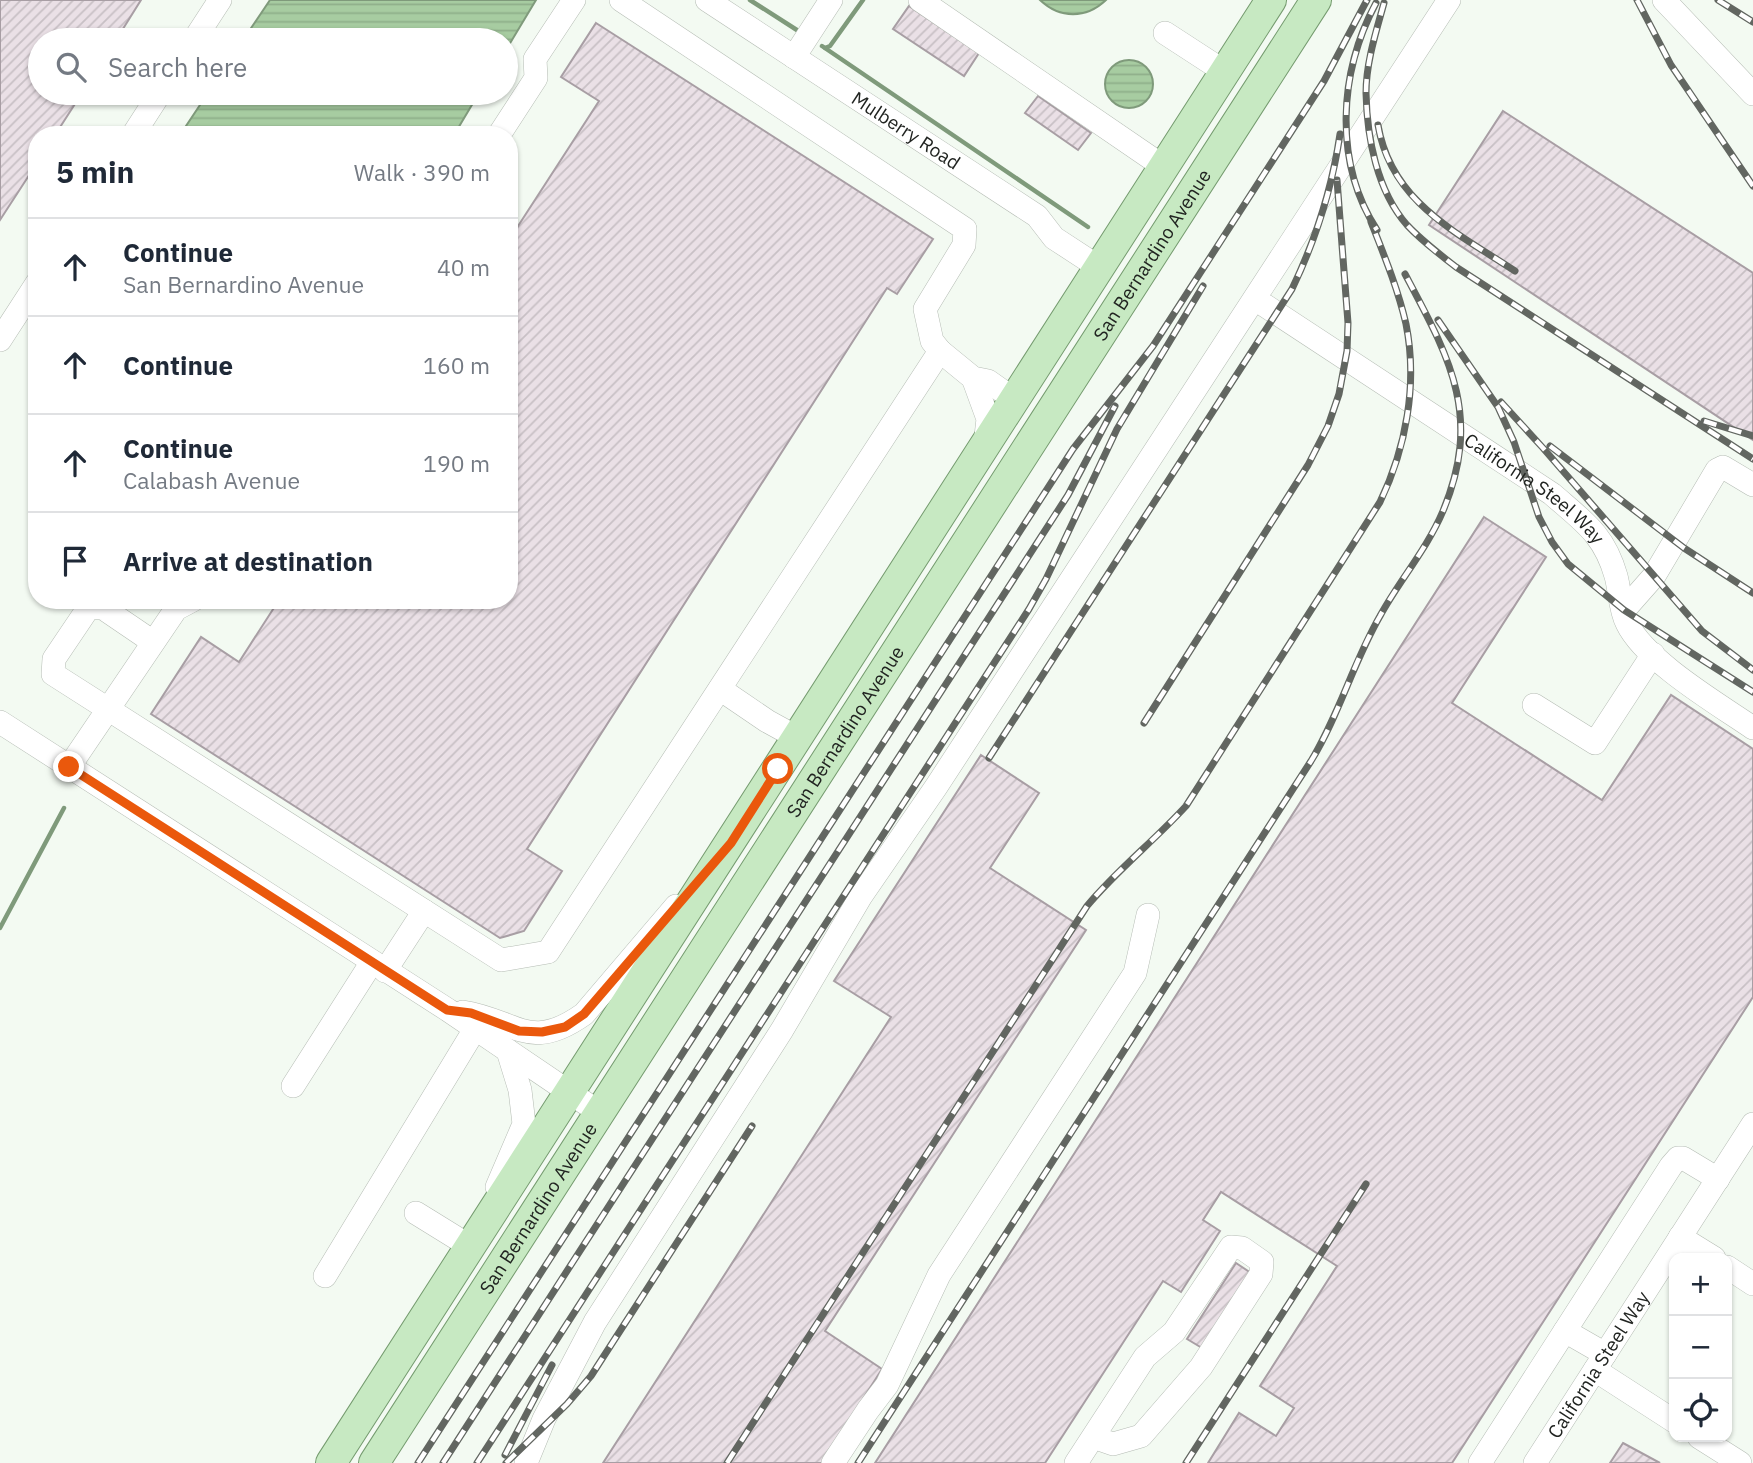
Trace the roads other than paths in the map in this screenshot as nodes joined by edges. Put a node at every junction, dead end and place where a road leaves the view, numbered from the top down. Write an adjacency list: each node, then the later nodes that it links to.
1 (220, 0): 11 (street)
2 (574, 0): 18 (street)
3 (621, 0): 24 (street)
4 (707, 0): 13 (street, Mulberry Road)
5 (831, 0): 13 (street)
6 (920, 0): 19 (street)
7 (1271, 0): 14 (main road, San Bernardino Avenue)
8 (1316, 0): 33 (main road, San Bernardino Avenue)
9 (1449, 0): 21 (street)
10 (1664, 0): 15 (street)
11 (202, 28)
12 (1165, 33): 14 (street)
13 (794, 57): 20 (street, Mulberry Road)
14 (1225, 72): 19 (main road, San Bernardino Avenue)
15 (1753, 94)
16 (152, 105): 17 (street)
17 (139, 126)
18 (505, 126)
19 (1164, 167): 20 (main road, San Bernardino Avenue)
20 (1100, 268): 26 (main road, San Bernardino Avenue)
21 (1255, 299): 32 (street, California Steel Way); 72 (street)
22 (28, 304): 23 (street)
23 (0, 340)
24 (940, 351): 25 (street); 36 (street)
25 (973, 378): 26 (street); 27 (street)
26 (1015, 400): 27 (main road, San Bernardino Avenue); 33 (main road)
27 (985, 446): 42 (main road, San Bernardino Avenue)
28 (1753, 485): 32 (street)
29 (88, 609): 38 (street)
30 (104, 609): 34 (street)
31 (176, 609): 34 (street)
32 (1624, 610): 35 (street, California Steel Way)
33 (914, 624): 49 (main road, San Bernardino Avenue)
34 (153, 642): 38 (street)
35 (1653, 654): 37 (street); 41 (street, California Steel Way)
36 (720, 689): 39 (street); 46 (street)
37 (1534, 705)
38 (108, 709): 43 (street); 46 (street)
39 (767, 721): 42 (street); 44 (street)
40 (0, 722): 43 (street)
41 (1753, 728)
42 (798, 738): 44 (main road, San Bernardino Avenue); 49 (main road)
43 (69, 767): 48 (street)
44 (778, 769): 45 (main road, San Bernardino Avenue)
45 (731, 843): 50 (street); 54 (main road, San Bernardino Avenue)
46 (424, 911): 48 (street)
47 (1148, 915): 73 (street)
48 (378, 966): 50 (street); 53 (street)
49 (691, 969): 55 (main road, San Bernardino Avenue)
50 (447, 1010): 51 (street)
51 (475, 1029): 52 (street); 63 (street)
52 (508, 1051): 54 (street); 60 (street)
53 (293, 1086)
54 (570, 1093): 55 (street); 60 (main road, San Bernardino Avenue)
55 (600, 1113): 71 (main road, San Bernardino Avenue)
56 (1753, 1124): 57 (street, California Steel Way)
57 (1718, 1179): 59 (street, California Steel Way); 65 (street)
58 (416, 1213): 60 (street)
59 (1681, 1237): 61 (street); 66 (street, California Steel Way)
60 (471, 1247): 70 (main road, San Bernardino Avenue)
61 (1706, 1253)
62 (1732, 1270): 64 (street)
63 (325, 1276)
64 (1753, 1284)
65 (1565, 1331): 66 (street); 75 (street)
66 (1600, 1362): 67 (street); 76 (street, California Steel Way)
67 (1669, 1417)
68 (1093, 1437): 68 (street); 74 (street)
69 (1707, 1442): 77 (street)
70 (331, 1463)
71 (374, 1463)
72 (526, 1463)
73 (833, 1463)
74 (1076, 1463)
75 (1480, 1463)
76 (1535, 1463)
77 (1740, 1463)

